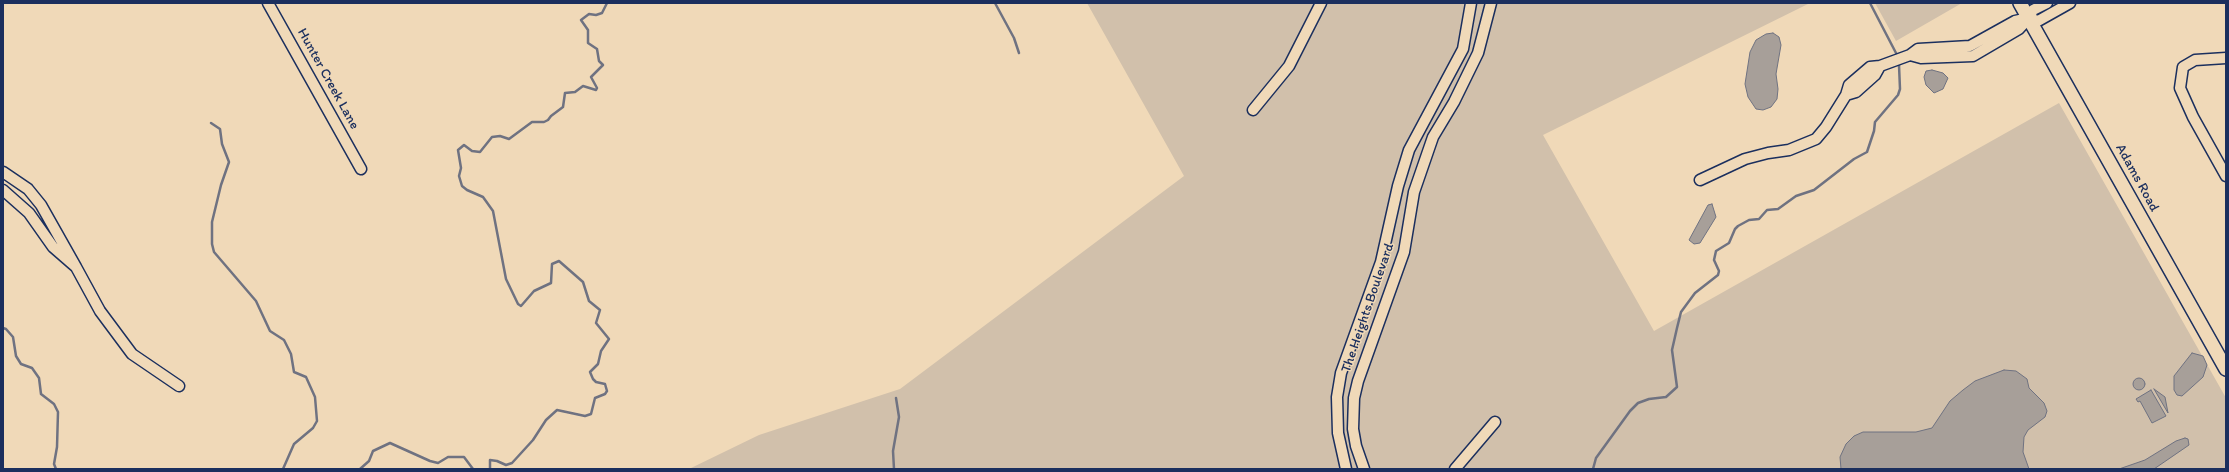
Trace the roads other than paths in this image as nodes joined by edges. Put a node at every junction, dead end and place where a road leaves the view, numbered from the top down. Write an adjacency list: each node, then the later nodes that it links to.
1 (268, 3): 16 (street, Hunter Creek Lane)
2 (1321, 3): 13 (street)
3 (2020, 3): 8 (main road, Adams Road)
4 (2047, 3): 8 (street)
5 (2070, 3): 8 (street)
6 (1471, 6): 7 (street); 14 (street, The Heights Boulevard)
7 (1490, 7): 15 (street, The Heights Boulevard)
8 (2029, 18): 9 (street); 11 (street); 26 (main road, Adams Road)
9 (1963, 46): 10 (street); 11 (street)
10 (1910, 55): 11 (street); 19 (street)
11 (1966, 57)
12 (2226, 58): 18 (street)
13 (1253, 110)
14 (1415, 138): 15 (street); 24 (street, The Heights Boulevard)
15 (1430, 144): 25 (street, The Heights Boulevard)
16 (361, 169)
17 (3, 172): 20 (street)
18 (2226, 176)
19 (1700, 180)
20 (22, 184): 22 (street); 23 (street)
21 (3, 190): 22 (street)
22 (12, 197): 23 (street)
23 (76, 266): 27 (street)
24 (1368, 301): 25 (street); 28 (street, The Heights Boulevard)
25 (1385, 308): 29 (street, The Heights Boulevard)
26 (2226, 369)
27 (179, 386)
28 (1336, 406): 29 (street); 31 (street, The Heights Boulevard)
29 (1354, 406): 32 (street, The Heights Boulevard)
30 (1495, 422): 33 (street)
31 (1346, 469)
32 (1364, 469)
33 (1455, 469)

